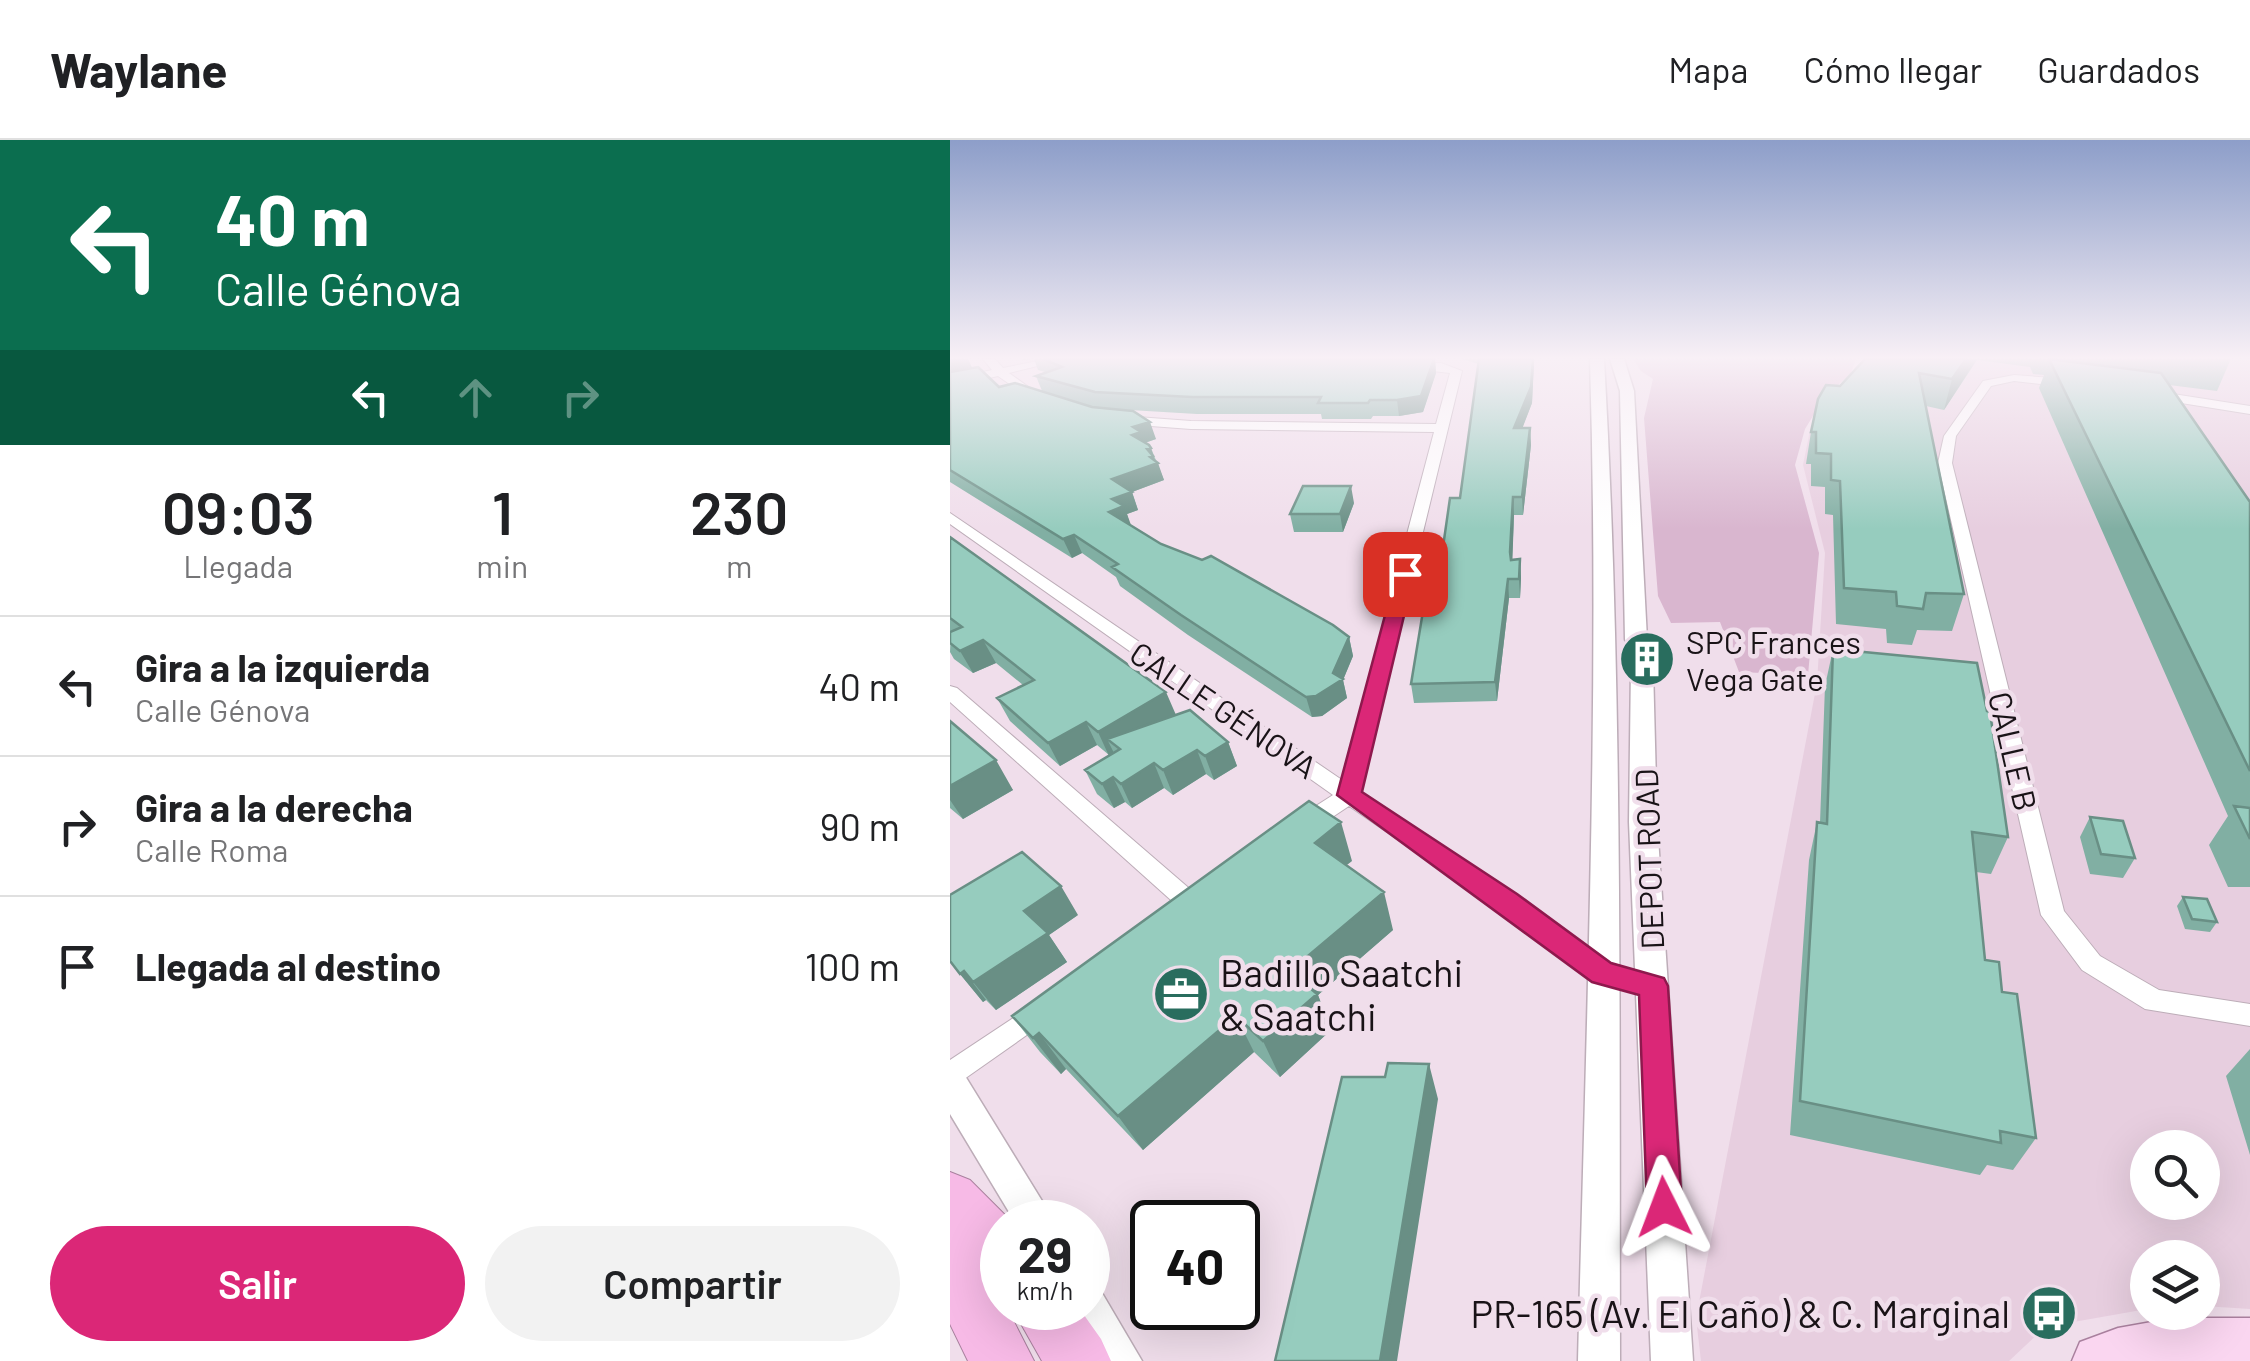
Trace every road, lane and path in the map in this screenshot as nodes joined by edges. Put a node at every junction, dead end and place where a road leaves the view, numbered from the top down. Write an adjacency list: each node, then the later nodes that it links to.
1 (1445, 416): 6 (street)
2 (1600, 416): 12 (street, DEPOT ROAD)
3 (1628, 416): 13 (street, DEPOT ROAD)
4 (1964, 416): 15 (street, CALLE B)
5 (1113, 418): 6 (street)
6 (1442, 428): 9 (street)
7 (950, 517): 9 (street, CALLE GÉNOVA)
8 (950, 692): 11 (street)
9 (1349, 795): 10 (street); 12 (street, CALLE GÉNOVA)
10 (1286, 838)
11 (1190, 903)
12 (1602, 973): 13 (street, CALLE GÉNOVA); 27 (street, DEPOT ROAD)
13 (1654, 986): 28 (street, DEPOT ROAD)
14 (1062, 996): 16 (street)
15 (2250, 1016)
16 (950, 1079): 18 (street)
17 (950, 1200): 19 (highway)
18 (1023, 1200)
19 (980, 1231)
20 (950, 1262): 24 (highway)
21 (1058, 1330): 25 (highway)
22 (1102, 1330): 26 (street)
23 (2250, 1345): 29 (main road)
24 (1002, 1361)
25 (1079, 1361)
26 (1121, 1361)
27 (1599, 1361)
28 (1672, 1361)
29 (2099, 1361)

